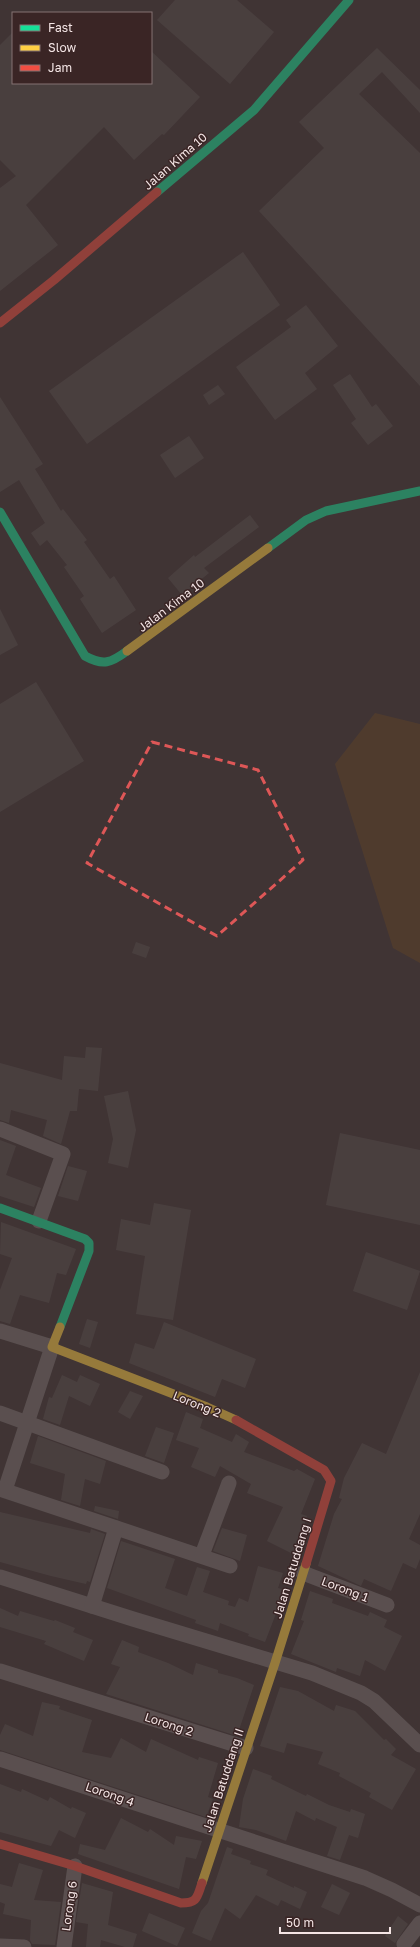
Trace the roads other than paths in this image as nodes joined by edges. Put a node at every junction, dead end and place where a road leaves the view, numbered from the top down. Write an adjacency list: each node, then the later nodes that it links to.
1 (349, 0): 2 (street, Jalan Kima 10)
2 (0, 323)
3 (420, 490): 4 (street, Jalan Kima 10)
4 (0, 512)
5 (0, 1129): 7 (street)
6 (0, 1208): 7 (street)
7 (39, 1221): 9 (street)
8 (0, 1331): 9 (street)
9 (52, 1347): 11 (street); 13 (street, Lorong 2)
10 (0, 1413): 11 (street)
11 (28, 1422): 12 (street); 15 (street)
12 (162, 1472)
13 (332, 1481): 19 (street, Jalan Batuddang I)
14 (229, 1483): 17 (street)
15 (3, 1490): 16 (street)
16 (116, 1528): 17 (street); 22 (street)
17 (202, 1555): 18 (street)
18 (230, 1566)
19 (303, 1573): 21 (street, Lorong 1); 23 (street, Jalan Batuddang I)
20 (0, 1577): 22 (street)
21 (387, 1605)
22 (92, 1606): 23 (street)
23 (275, 1663): 25 (street); 26 (street, Jalan Batuddang II)
24 (0, 1671): 26 (street, Lorong 2)
25 (420, 1745)
26 (246, 1748): 28 (street, Jalan Batuddang II)
27 (0, 1759): 28 (street, Lorong 4)
28 (219, 1832): 30 (street, Jalan Batuddang II); 31 (street, Lorong 4)
29 (0, 1844): 30 (street)
30 (75, 1866): 36 (street, Lorong 6)
31 (420, 1905)
32 (420, 1923): 33 (street)
33 (404, 1944)
34 (0, 1946): 35 (street)
35 (24, 1947)
36 (64, 1947)

